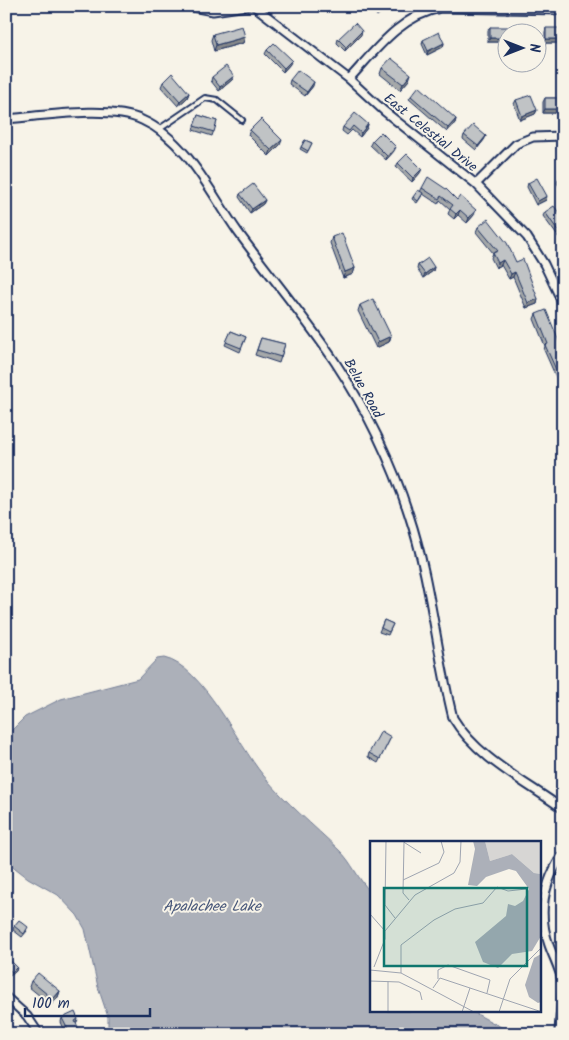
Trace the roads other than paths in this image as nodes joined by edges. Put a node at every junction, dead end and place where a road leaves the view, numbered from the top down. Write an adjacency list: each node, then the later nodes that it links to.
1 (187, 6): 4 (street)
2 (247, 6): 4 (street)
3 (254, 6): 6 (street, East Celestial Drive)
4 (226, 7)
5 (563, 10): 6 (street)
6 (348, 79): 11 (street, East Celestial Drive)
7 (6, 118): 9 (street, Belue Road)
8 (242, 120): 9 (lane)
9 (158, 130): 13 (street, Belue Road)
10 (563, 136): 11 (street)
11 (476, 184): 12 (street, East Celestial Drive)
12 (563, 304)
13 (563, 809)
14 (563, 854): 15 (street)
15 (563, 986): 17 (street)
16 (6, 997): 18 (street)
17 (559, 1030)
18 (39, 1034)

